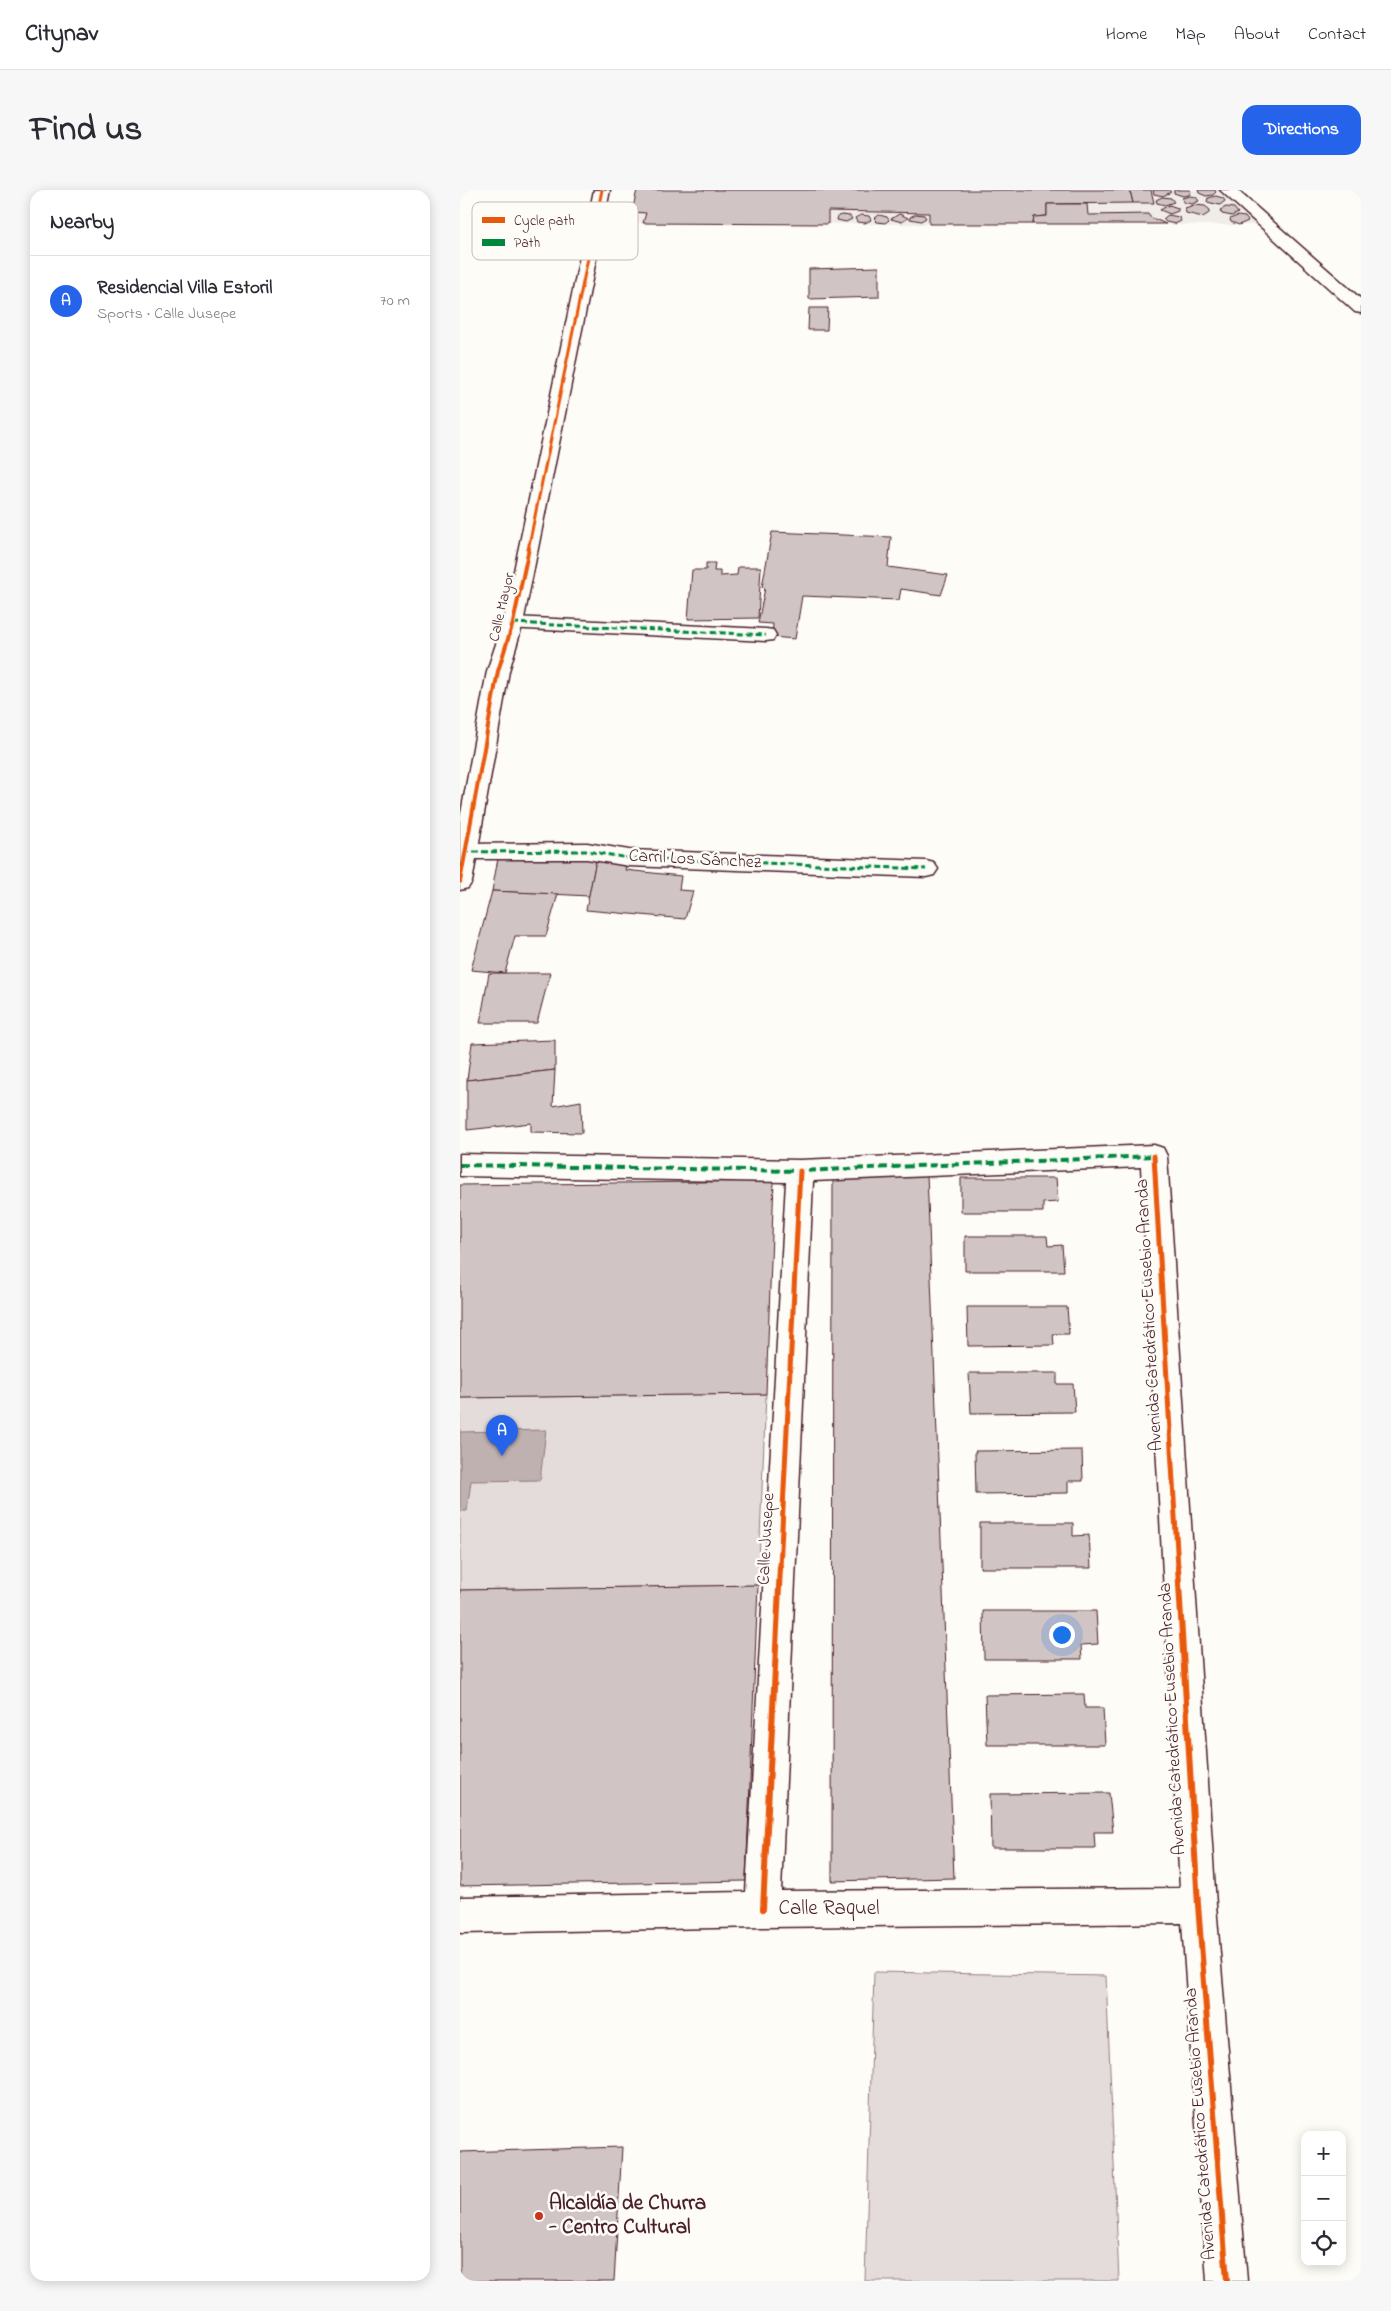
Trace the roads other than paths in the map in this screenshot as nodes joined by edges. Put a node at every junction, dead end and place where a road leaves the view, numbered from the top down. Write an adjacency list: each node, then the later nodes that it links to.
1 (1228, 190): 3 (street)
2 (588, 260): 4 (street, Calle Mayor)
3 (1361, 308)
4 (513, 623): 5 (street); 6 (street, Calle Mayor)
5 (766, 635)
6 (464, 852): 7 (street, Carril Los Sánchez); 8 (street, Calle Mayor)
7 (926, 869)
8 (460, 882)
9 (460, 1165): 10 (street)
10 (800, 1170): 11 (street, Avenida Catedrático Eusebio Aranda); 12 (street, Calle Jusepe)
11 (1198, 1905): 12 (street, Calle Raquel); 14 (street, Avenida Catedrático Eusebio Aranda)
12 (762, 1909): 13 (street, Calle Raquel)
13 (460, 1915)
14 (1227, 2281)

